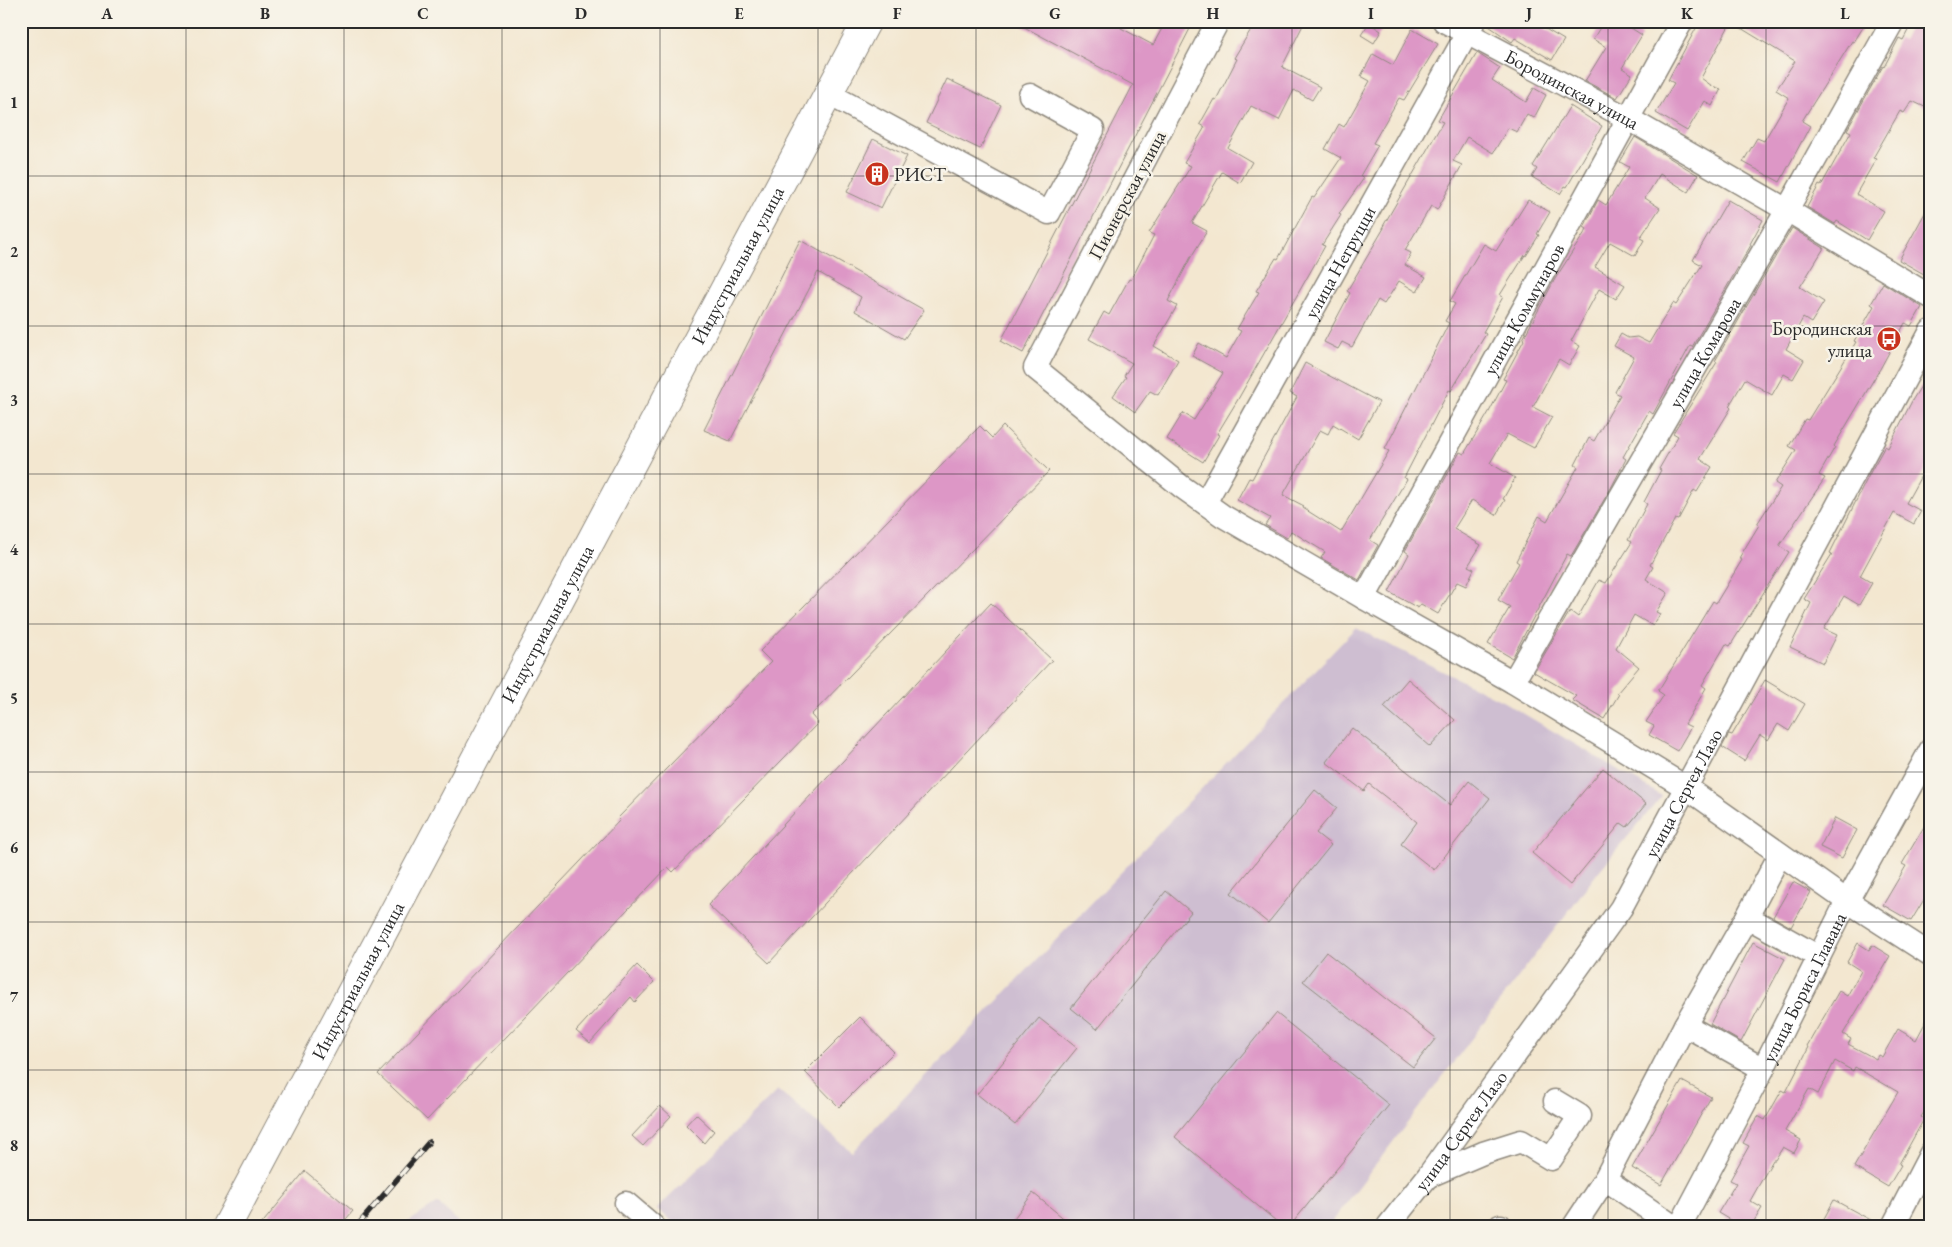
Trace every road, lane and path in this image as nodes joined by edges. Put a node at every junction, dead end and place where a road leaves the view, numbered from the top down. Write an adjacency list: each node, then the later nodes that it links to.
1 (867, 21): 7 (main road, Индустриальная улица)
2 (1218, 21): 13 (street, Пионерская улица)
3 (1444, 21): 6 (street, Бородинская улица)
4 (1682, 21): 9 (street, улица Коммунаров)
5 (1893, 21): 10 (street, улица Комарова)
6 (1471, 28): 9 (street, Бородинская улица); 13 (street, улица Негруцци)
7 (829, 94): 8 (street); 30 (main road, Индустриальная улица)
8 (1030, 95)
9 (1629, 119): 10 (street, Бородинская улица); 14 (street, улица Коммунаров)
10 (1787, 210): 11 (street, Бородинская улица); 15 (street, улица Комарова)
11 (1931, 297)
12 (1931, 331): 17 (street, улица Сергея Лазо)
13 (1205, 503): 14 (street)
14 (1364, 598): 15 (street)
15 (1513, 682): 17 (street)
16 (1931, 749): 19 (street, улица Бориса Главана)
17 (1687, 788): 18 (street); 27 (street, улица Сергея Лазо)
18 (1780, 854): 19 (street); 20 (street)
19 (1848, 901): 21 (street, улица Бориса Главана); 22 (street)
20 (1747, 917): 21 (street); 23 (street)
21 (1819, 956): 24 (street, улица Бориса Главана)
22 (1931, 956)
23 (1685, 1025): 24 (street); 28 (street)
24 (1763, 1069): 35 (street, улица Бориса Главана)
25 (1555, 1101): 27 (street)
26 (1931, 1153): 36 (street)
27 (1428, 1176): 32 (street, улица Сергея Лазо)
28 (1605, 1179): 33 (street); 34 (street)
29 (626, 1203): 31 (street)
30 (227, 1226)
31 (653, 1226)
32 (1388, 1226)
33 (1574, 1226)
34 (1673, 1226)
35 (1680, 1226)
36 (1893, 1226)

